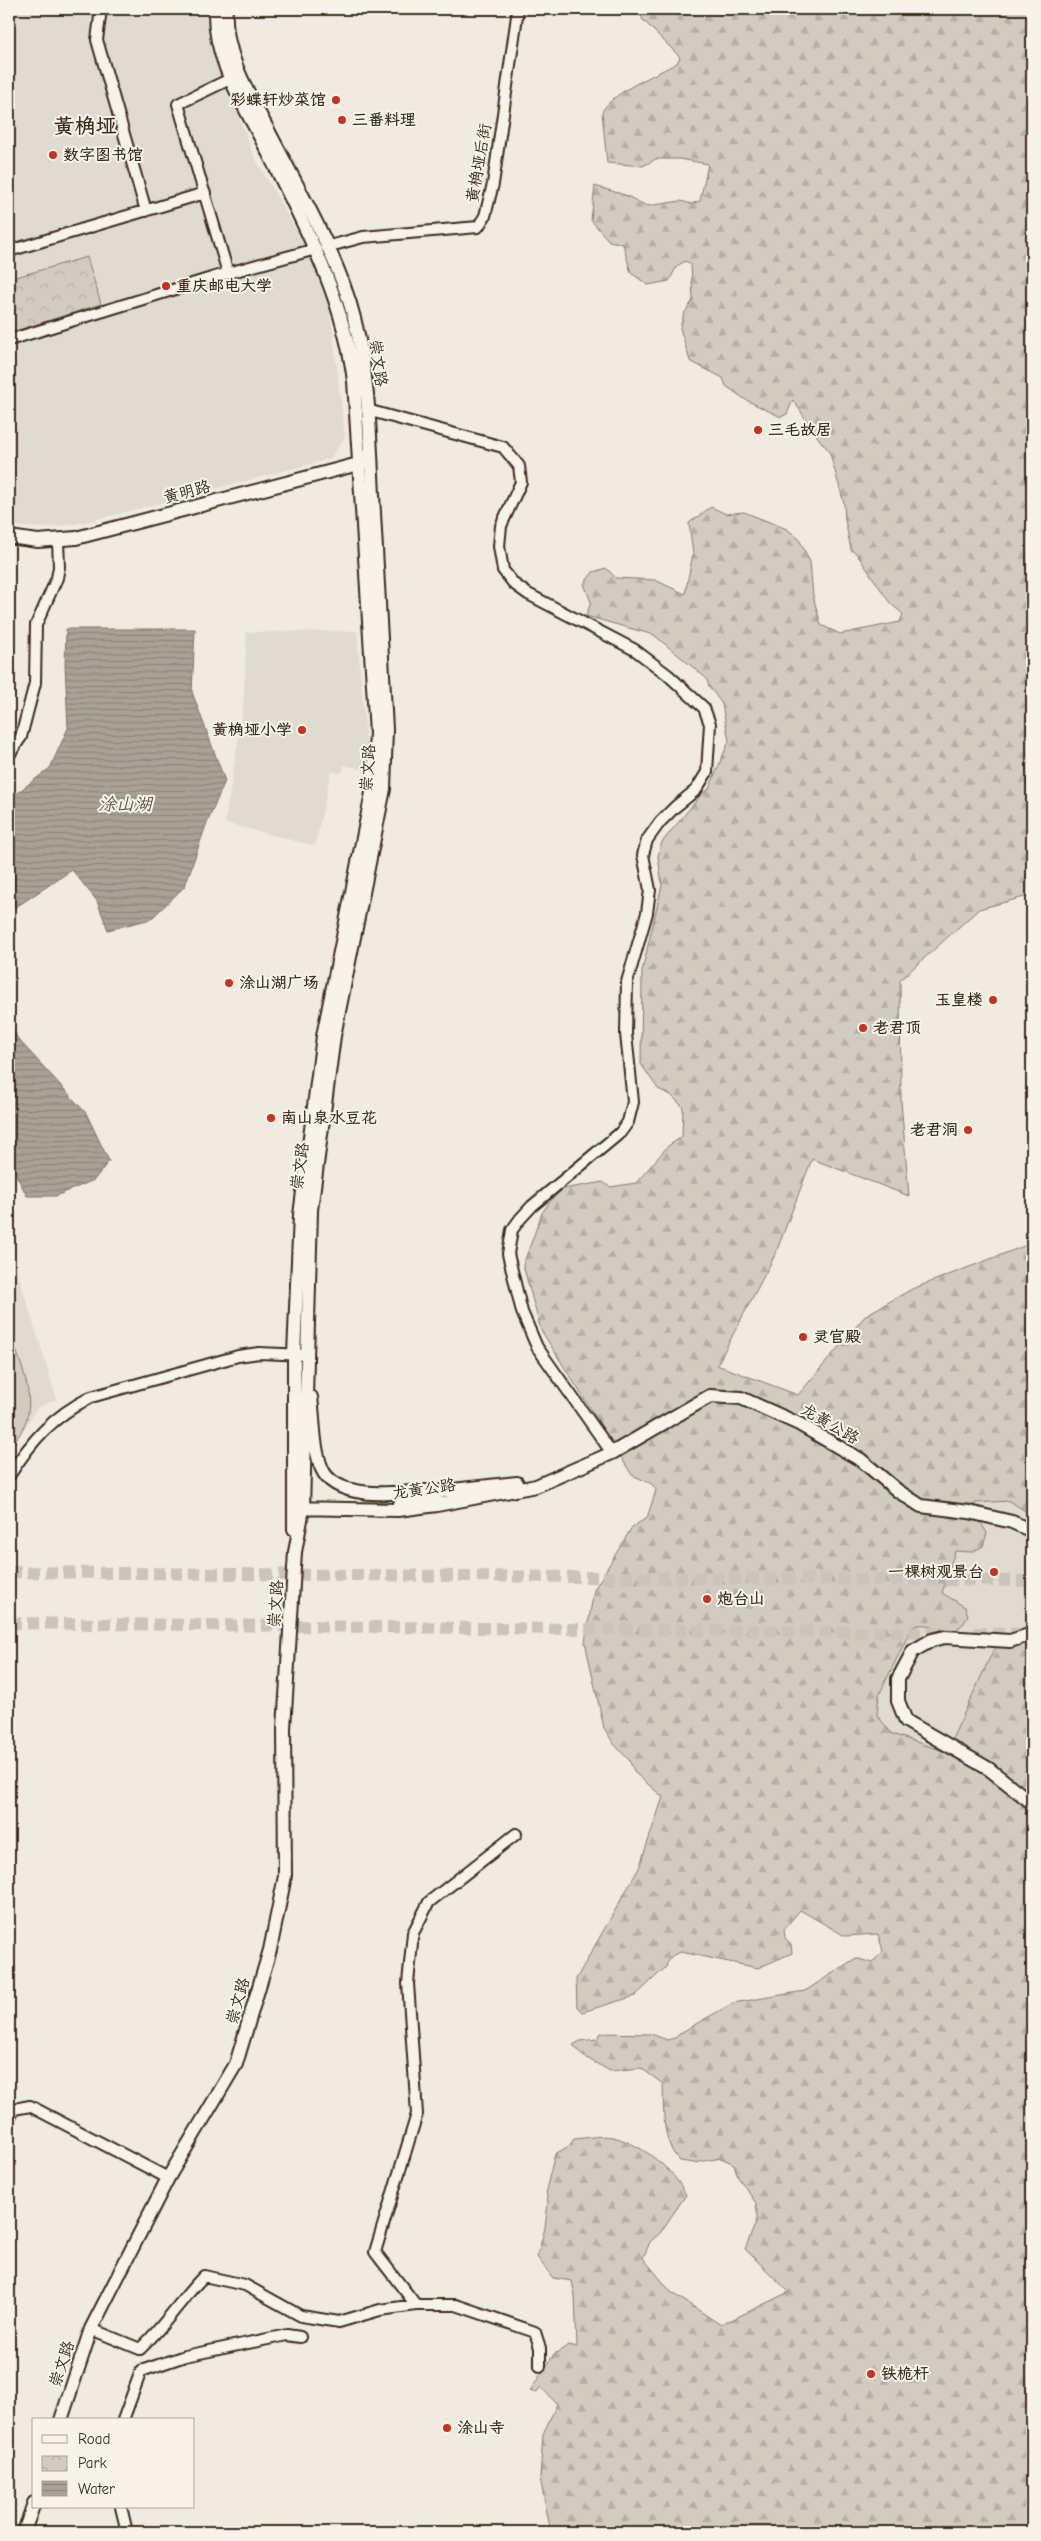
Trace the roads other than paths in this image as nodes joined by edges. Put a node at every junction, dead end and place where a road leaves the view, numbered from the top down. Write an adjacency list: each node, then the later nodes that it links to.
1 (101, 9): 7 (street)
2 (215, 9): 5 (main road, 崇文路)
3 (226, 9): 8 (main road, 崇文路)
4 (518, 9): 8 (street, 黄桷垭后街)
5 (230, 79): 6 (street); 8 (main road, 崇文路)
6 (205, 193): 7 (street); 10 (street)
7 (146, 210): 9 (street)
8 (321, 248): 10 (street); 12 (main road, 崇文路); 13 (main road, 崇文路)
9 (9, 251)
10 (228, 273): 11 (street)
11 (9, 340)
12 (367, 410): 13 (main road, 崇文路); 18 (street)
13 (366, 462): 15 (main road, 黄明路); 17 (main road, 崇文路)
14 (9, 537): 15 (main road, 黄明路)
15 (58, 541): 16 (street)
16 (9, 755)
17 (300, 1355): 19 (street); 21 (main road); 23 (main road, 崇文路)
18 (612, 1453): 20 (main road, 龙黄公路); 24 (main road, 龙黄公路)
19 (9, 1476)
20 (503, 1489): 21 (main road, 龙黄公路); 22 (main road, 龙黄公路)
21 (443, 1491): 22 (main road); 23 (main road, 龙黄公路)
22 (453, 1502): 23 (main road, 龙黄公路)
23 (298, 1505): 29 (main road, 崇文路)
24 (1032, 1530)
25 (1032, 1634): 26 (main road)
26 (1032, 1803)
27 (516, 1834): 30 (street)
28 (9, 2118): 29 (street)
29 (168, 2178): 31 (main road, 崇文路)
30 (416, 2305): 31 (street); 33 (street)
31 (91, 2329): 34 (main road, 崇文路)
32 (300, 2337): 35 (street)
33 (540, 2366)
34 (62, 2418)
35 (125, 2418)
36 (32, 2508): 38 (main road)
37 (121, 2508): 39 (street)
38 (24, 2532)
39 (127, 2532)

